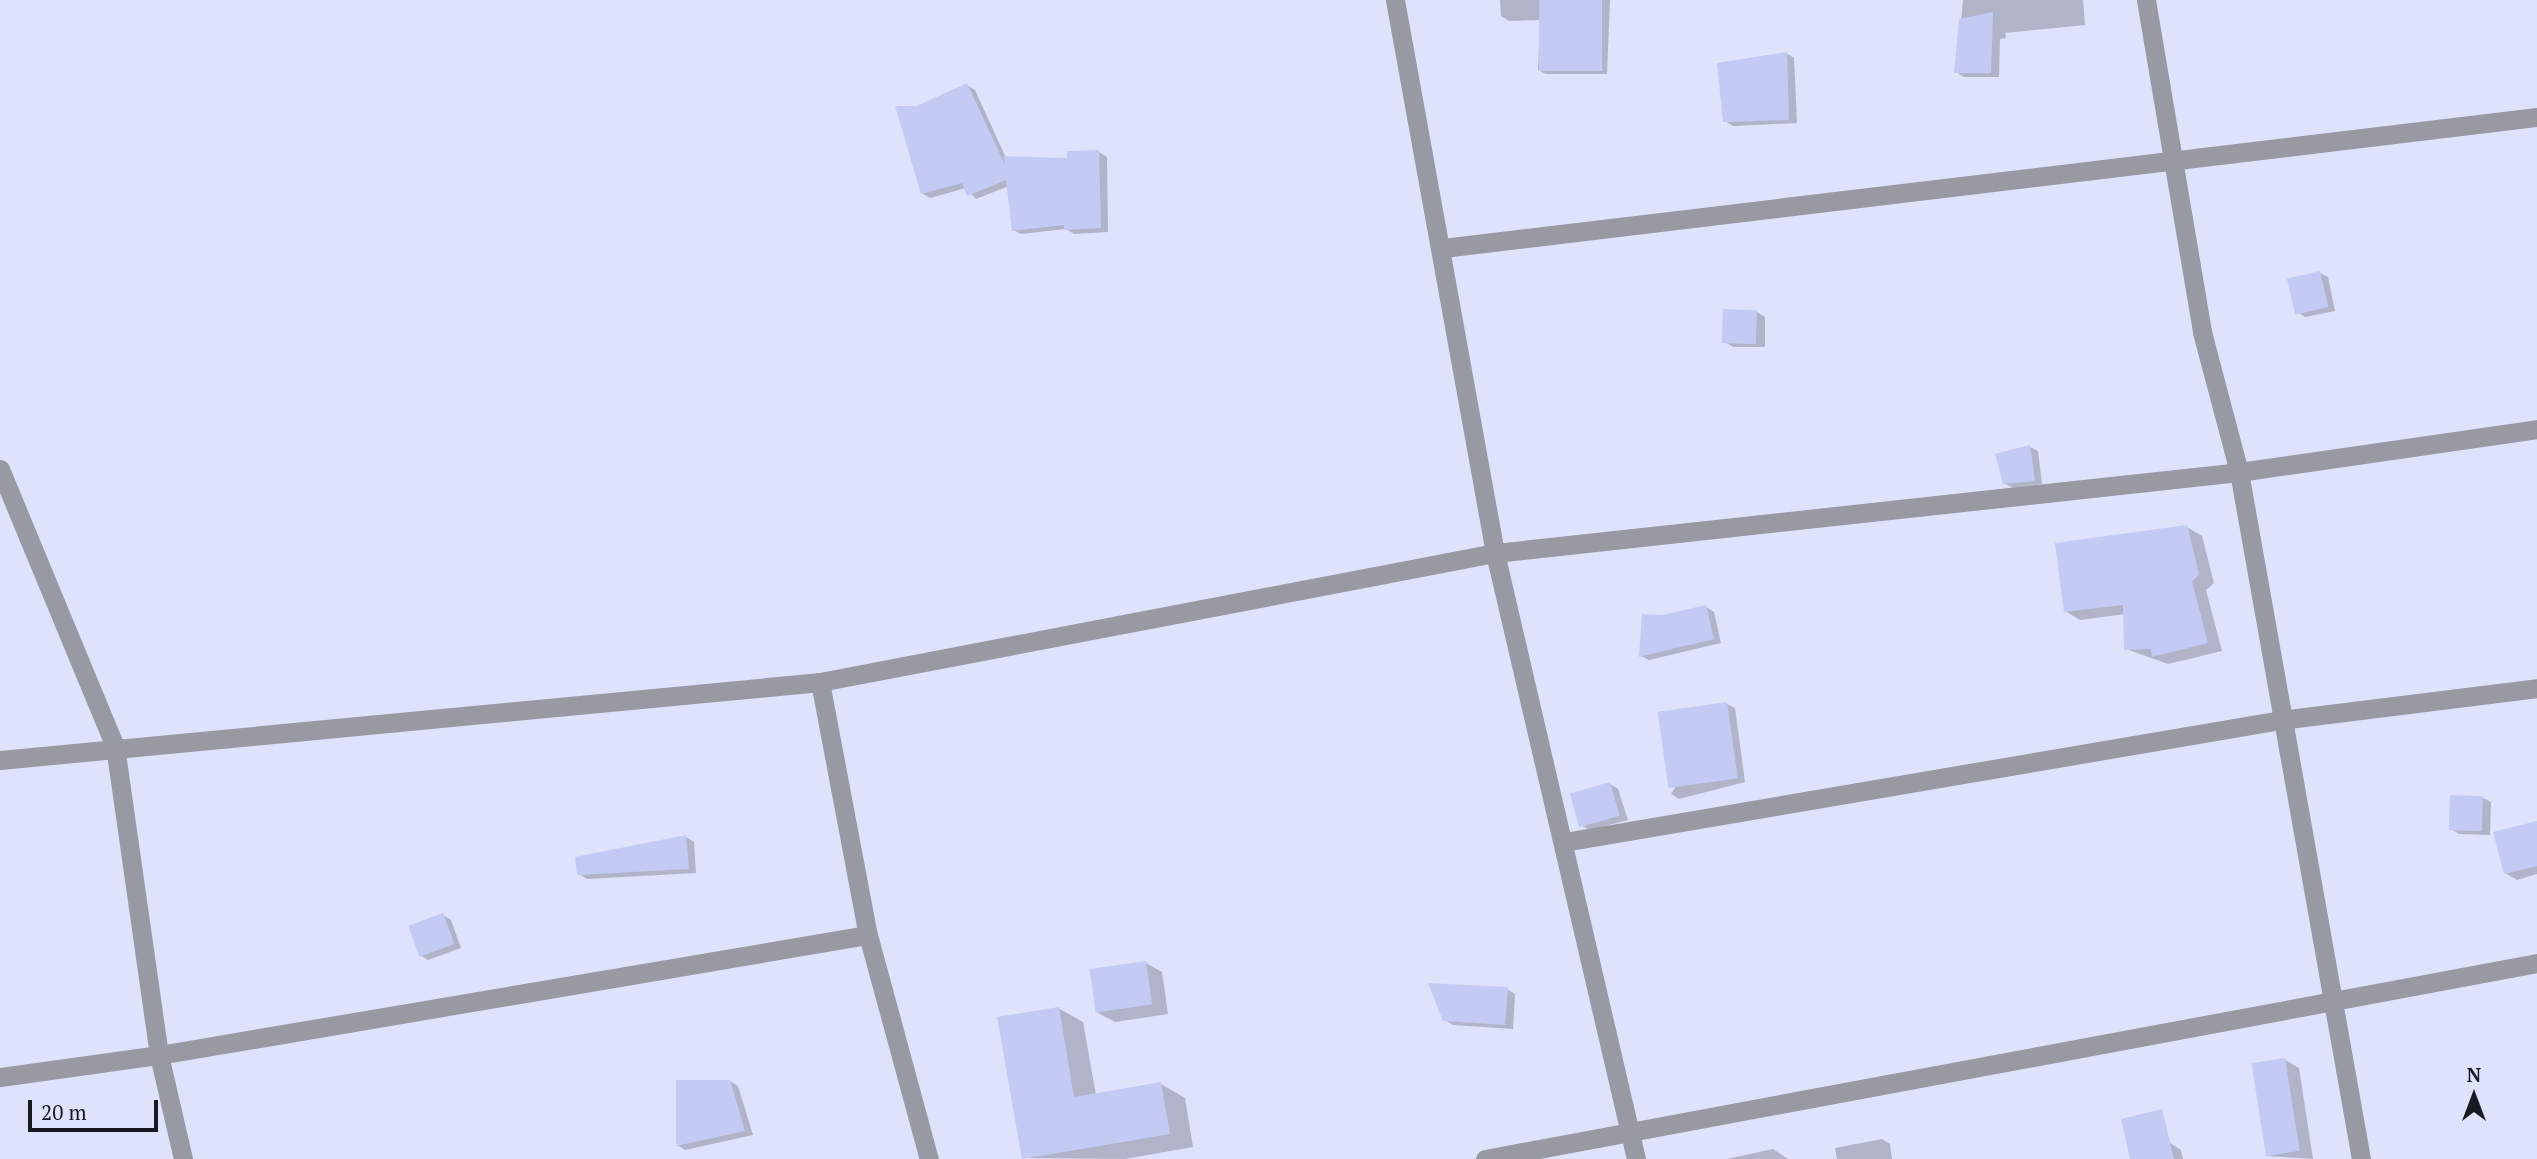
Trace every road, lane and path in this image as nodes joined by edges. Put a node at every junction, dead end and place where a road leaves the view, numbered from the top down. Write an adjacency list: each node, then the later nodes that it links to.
1 (1395, 0): 5 (street)
2 (2146, 0): 4 (street)
3 (2537, 117): 4 (street)
4 (2172, 164): 5 (street); 8 (street)
5 (1443, 248): 9 (street)
6 (2537, 429): 8 (street)
7 (0, 469): 13 (street)
8 (2239, 472): 9 (street); 12 (street)
9 (1495, 553): 10 (street); 15 (street)
10 (820, 682): 13 (street); 16 (street)
11 (2537, 688): 12 (street)
12 (2281, 720): 15 (street); 18 (street)
13 (115, 746): 14 (street); 19 (street)
14 (0, 760)
15 (1564, 842): 21 (street)
16 (868, 935): 19 (street); 23 (street)
17 (2537, 962): 18 (street)
18 (2331, 1002): 21 (street); 26 (street)
19 (159, 1055): 20 (street); 22 (street)
20 (0, 1077)
21 (1629, 1133): 24 (street); 25 (street)
22 (183, 1159)
23 (929, 1159)
24 (1485, 1159)
25 (1636, 1159)
26 (2361, 1159)

